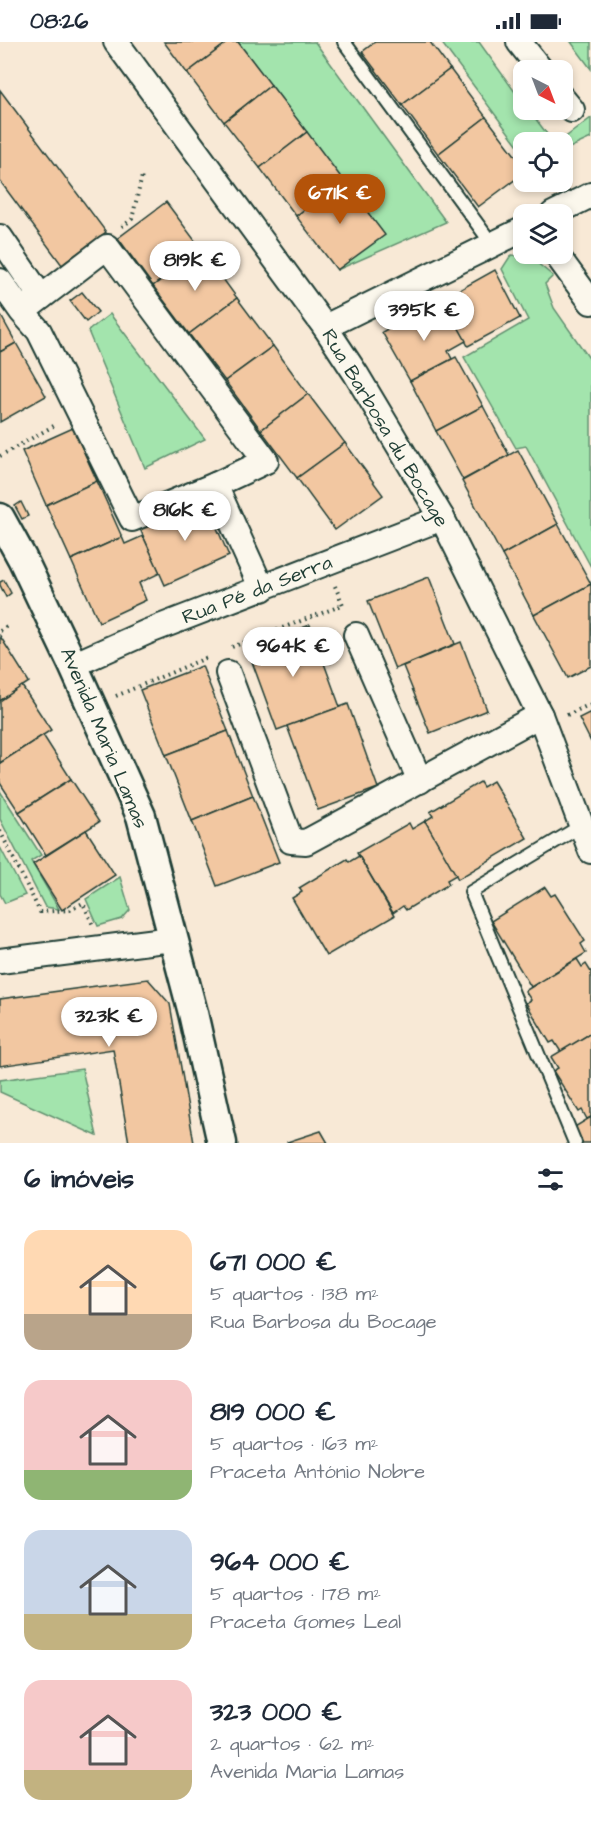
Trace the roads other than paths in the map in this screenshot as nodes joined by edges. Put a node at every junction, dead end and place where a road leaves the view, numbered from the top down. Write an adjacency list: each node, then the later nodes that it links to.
1 (116, 42): 15 (street, Rua Barbosa du Bocage)
2 (344, 42): 9 (lane)
3 (519, 42): 4 (street)
4 (533, 60)
5 (591, 195): 6 (street)
6 (573, 204)
7 (513, 234): 9 (street)
8 (0, 237): 12 (street)
9 (492, 244): 15 (street)
10 (563, 264): 13 (street)
11 (0, 281): 14 (street)
12 (41, 297): 14 (street); 16 (street)
13 (591, 302)
14 (22, 312): 16 (street)
15 (324, 327): 18 (street, Rua Barbosa du Bocage)
16 (215, 485): 19 (street)
17 (0, 518): 21 (street, Avenida Maria Lamas)
18 (442, 518): 19 (street, Rua Pé da Serra); 23 (street, Rua Barbosa du Bocage)
19 (262, 589): 21 (street, Rua Pé da Serra)
20 (356, 635): 24 (street)
21 (74, 665): 27 (street, Avenida Maria Lamas)
22 (228, 673): 24 (street)
23 (540, 715): 24 (street); 25 (street, Rua Barbosa du Bocage)
24 (420, 781)
25 (582, 826): 26 (street, Rua Barbosa du Bocage); 30 (lane)
26 (591, 851)
27 (172, 939): 28 (street); 29 (street, Avenida Maria Lamas)
28 (0, 961)
29 (222, 1143)
30 (575, 1143)

